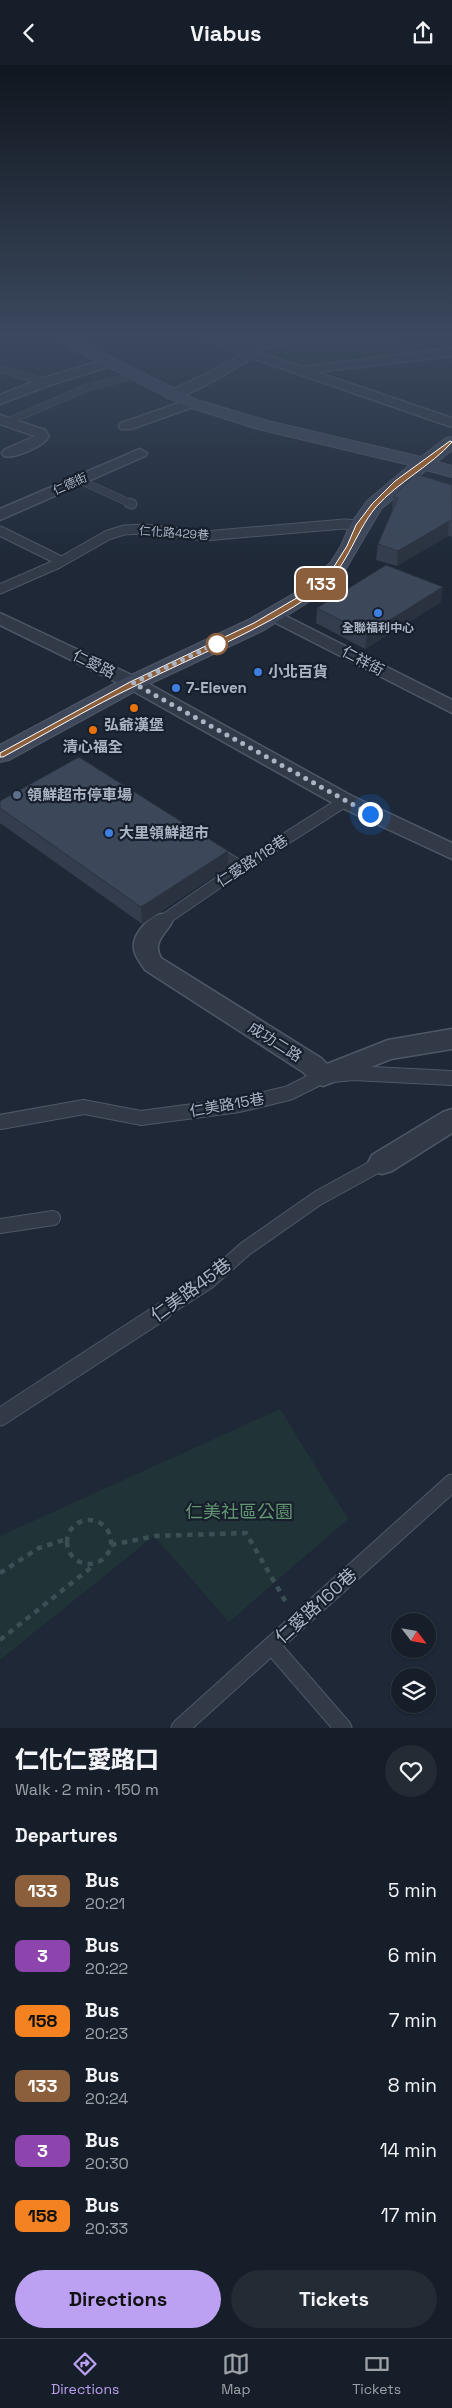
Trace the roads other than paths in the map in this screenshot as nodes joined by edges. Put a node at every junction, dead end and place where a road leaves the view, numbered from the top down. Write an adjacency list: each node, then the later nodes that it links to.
1 (26, 412): 5 (lane)
2 (167, 412): 7 (street)
3 (220, 412): 11 (main road)
4 (420, 412): 6 (street)
5 (4, 420): 9 (street)
6 (452, 423)
7 (126, 426)
8 (452, 442): 11 (main road)
9 (9, 453)
10 (140, 453): 13 (street, 仁德街)
11 (424, 463): 12 (main road); 16 (main road)
12 (452, 472)
13 (79, 480): 14 (lane); 15 (street, 仁德街)
14 (132, 504)
15 (0, 515)
16 (360, 525): 18 (lane, 仁化路429巷); 20 (main road)
17 (0, 531): 18 (lane)
18 (62, 561): 19 (lane, 仁化路429巷)
19 (0, 589)
20 (274, 615): 22 (main road); 24 (street, 仁祥街)
21 (0, 618): 22 (street, 仁愛路)
22 (133, 683): 26 (main road); 27 (street, 仁愛路)
23 (452, 686): 24 (street)
24 (433, 698): 25 (street, 仁祥街)
25 (452, 707)
26 (0, 755)
27 (345, 801): 29 (street, 仁愛路); 30 (lane, 仁愛路118巷)
28 (207, 846): 30 (lane)
29 (452, 852)
30 (241, 867): 31 (lane, 仁愛路118巷)
31 (161, 922): 33 (street, 成功二路)
32 (452, 1039): 33 (street)
33 (323, 1077): 34 (lane, 仁美路15巷); 36 (lane, 仁美路15巷)
34 (452, 1078)
35 (452, 1120): 37 (street)
36 (0, 1122)
37 (382, 1163): 40 (lane, 仁美路45巷)
38 (53, 1218): 39 (lane)
39 (0, 1226)
40 (0, 1417)
41 (452, 1483): 42 (lane, 仁愛路160巷)
42 (272, 1645): 43 (lane, 仁愛路160巷); 44 (lane)
43 (180, 1728)
44 (342, 1728)

